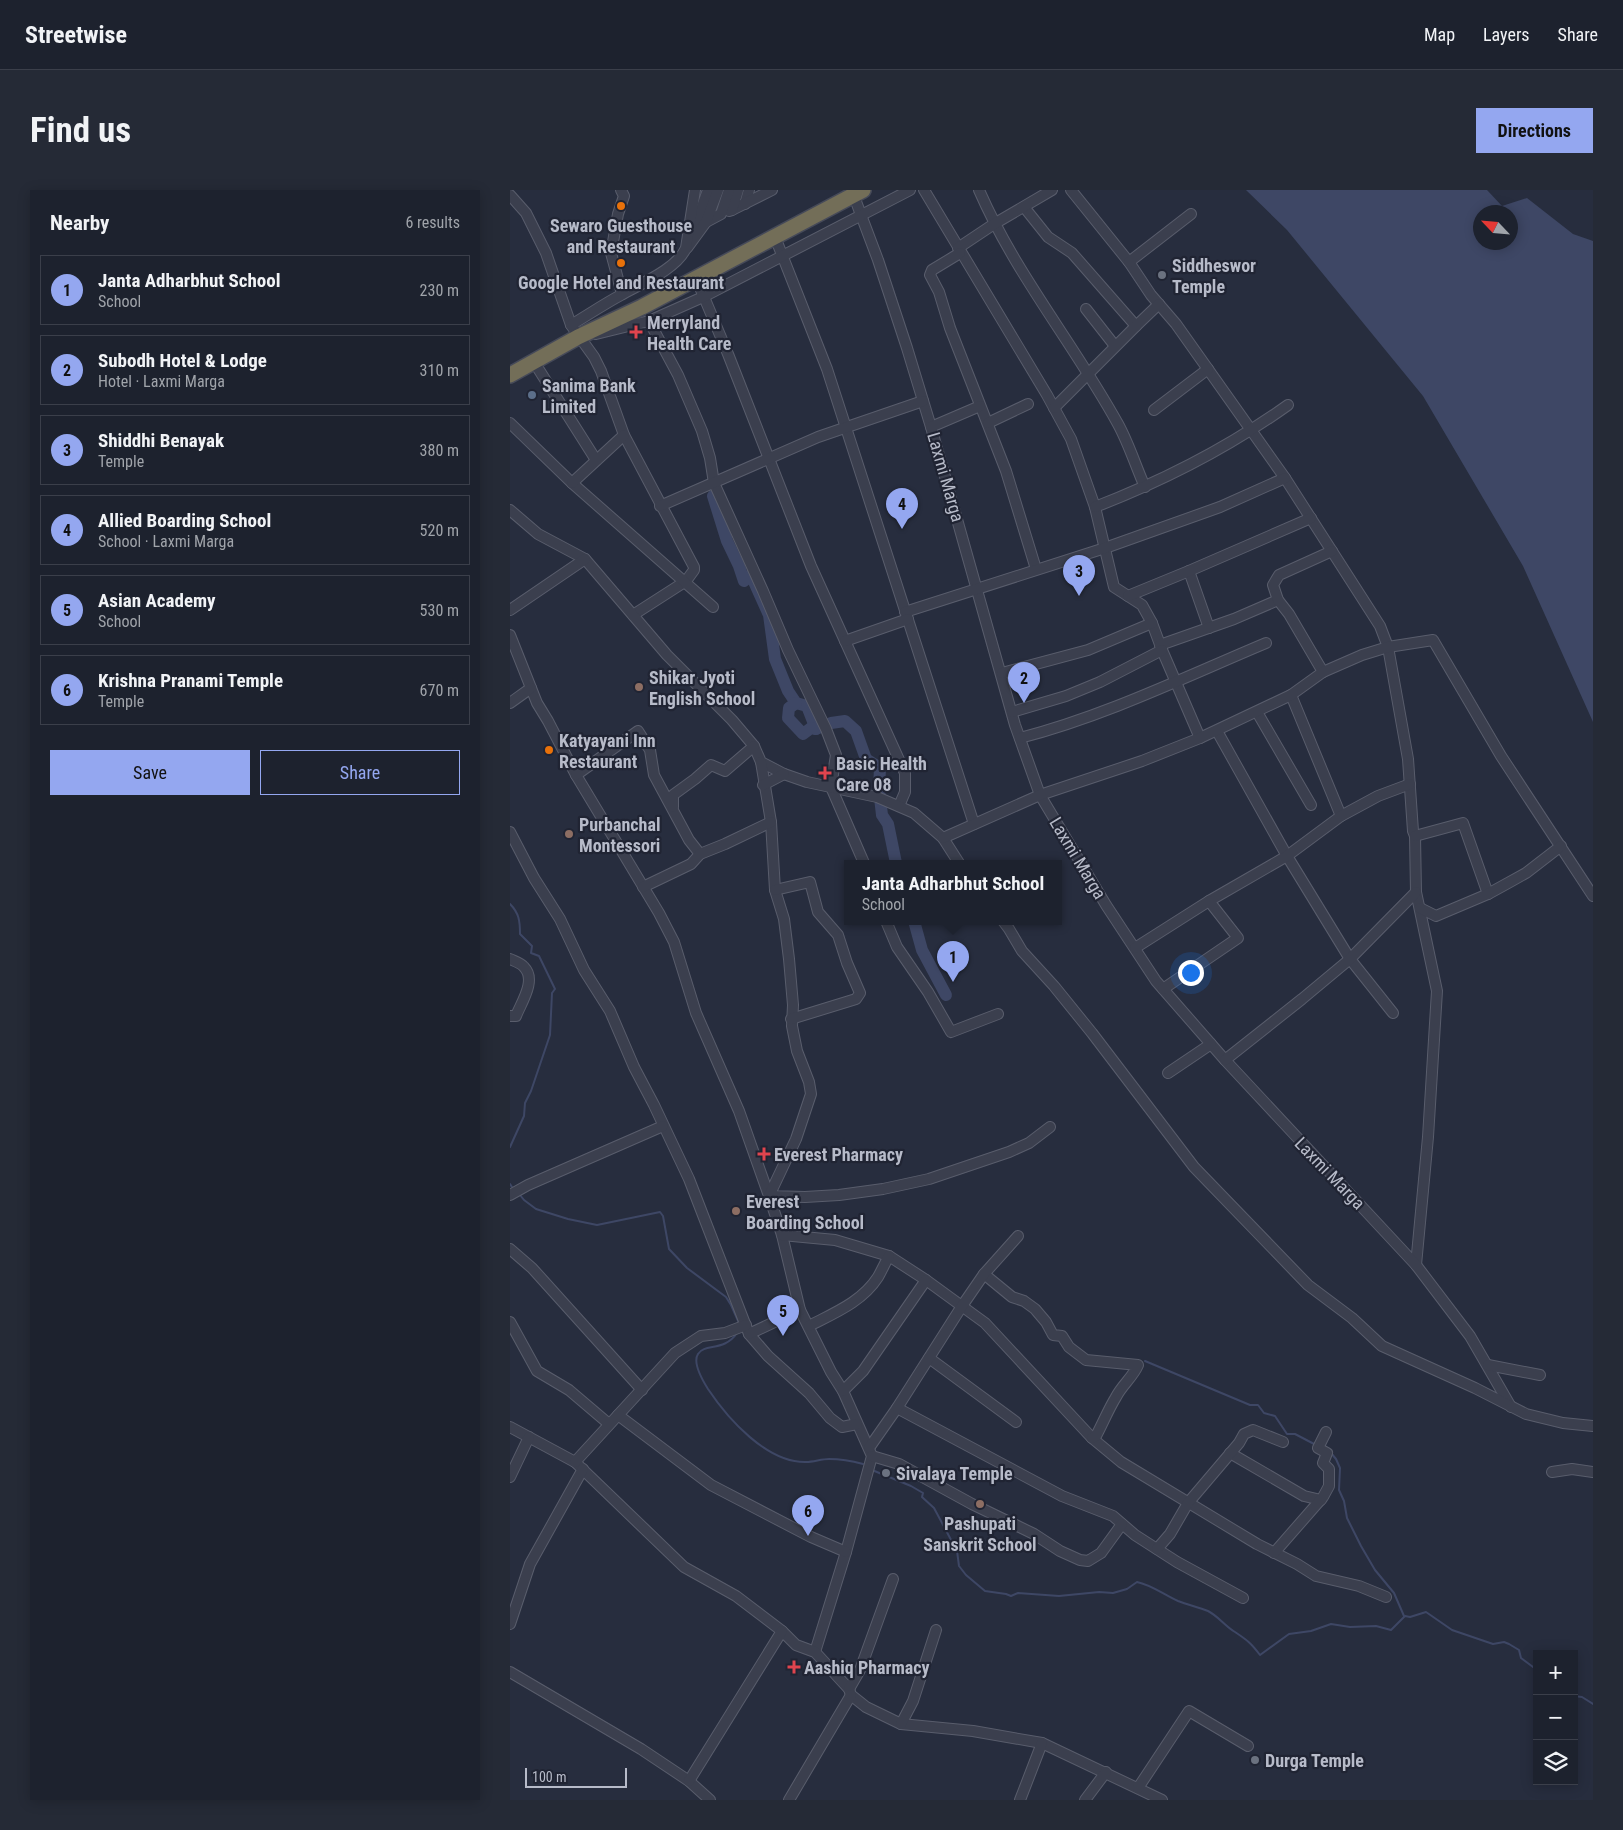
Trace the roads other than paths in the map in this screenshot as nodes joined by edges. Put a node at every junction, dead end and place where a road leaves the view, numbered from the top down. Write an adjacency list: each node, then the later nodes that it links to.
1 (621, 190): 30 (street)
2 (695, 190): 25 (street)
3 (708, 190): 25 (street)
4 (718, 190): 22 (street)
5 (730, 190): 19 (street)
6 (738, 190): 18 (street)
7 (749, 190): 16 (street)
8 (772, 190): 16 (street)
9 (910, 190): 21 (street)
10 (924, 190): 26 (street)
11 (979, 190): 23 (street)
12 (1052, 190): 17 (street)
13 (1071, 190): 28 (street)
14 (856, 192): 21 (street, Laxmi Marga); 24 (highway)
15 (510, 195): 36 (street)
16 (745, 204): 18 (street)
17 (1024, 207): 23 (street); 35 (street)
18 (732, 210): 19 (street)
19 (721, 214): 22 (street)
20 (1191, 214): 28 (street)
21 (862, 216): 27 (street); 42 (street, Laxmi Marga)
22 (706, 222): 25 (street)
23 (994, 224): 26 (street); 40 (street)
24 (774, 237): 27 (street); 29 (highway)
25 (686, 248): 30 (street)
26 (959, 251): 45 (street); 46 (street)
27 (783, 255): 31 (street); 50 (street)
28 (1129, 262): 32 (street)
29 (696, 278): 31 (street); 36 (highway)
30 (622, 294): 36 (street)
31 (703, 297): 34 (street); 54 (street)
32 (1159, 304): 35 (street); 39 (street)
33 (1086, 309): 37 (street)
34 (649, 321): 36 (street); 58 (street)
35 (1136, 326): 37 (street)
36 (575, 331): 38 (highway); 53 (street)
37 (1115, 346): 40 (street)
38 (534, 362): 41 (highway); 55 (street)
39 (1208, 369): 47 (street); 52 (street)
40 (1087, 374): 46 (street); 59 (street)
41 (510, 375)
42 (923, 401): 50 (street); 51 (street, Laxmi Marga)
43 (1028, 404): 49 (street)
44 (1288, 405): 52 (street)
45 (980, 406): 49 (street); 51 (street)
46 (1054, 408): 61 (street)
47 (1154, 410)
48 (510, 423): 57 (street)
49 (988, 423): 67 (street)
50 (845, 427): 54 (street); 76 (street)
51 (931, 427): 70 (street, Laxmi Marga)
52 (1251, 431): 56 (street); 59 (street)
53 (624, 435): 55 (street); 60 (street)
54 (768, 458): 58 (street); 80 (street)
55 (596, 460): 57 (street)
56 (1285, 478): 63 (street); 64 (street)
57 (572, 483): 69 (street)
58 (714, 483): 60 (street); 101 (street)
59 (1145, 487): 61 (street)
60 (660, 506): 69 (street)
61 (1095, 507): 64 (street)
62 (510, 510): 66 (street)
63 (1311, 518): 65 (street); 68 (street)
64 (1105, 548): 67 (street); 71 (street)
65 (1332, 551): 72 (street); 83 (street)
66 (585, 559): 74 (street); 75 (street)
67 (1036, 569): 70 (street)
68 (1189, 571): 71 (street); 78 (street)
69 (686, 582): 73 (street); 75 (street)
70 (976, 588): 76 (street); 85 (street, Laxmi Marga)
71 (1128, 596): 77 (street)
72 (1278, 600): 78 (street); 84 (street)
73 (713, 607)
74 (510, 610)
75 (633, 615): 95 (street)
76 (906, 616): 80 (street); 108 (street)
77 (1152, 623): 82 (street); 85 (street)
78 (1209, 628): 82 (street)
79 (510, 636): 87 (street)
80 (845, 641): 104 (street)
81 (1266, 643): 86 (street)
82 (1161, 647): 86 (street); 90 (street)
83 (1388, 647): 84 (street); 99 (street); 112 (street)
84 (1323, 672): 88 (street)
85 (1002, 673): 90 (street, Laxmi Marga)
86 (1176, 681): 93 (street); 94 (street)
87 (531, 688): 89 (street); 97 (street)
88 (1291, 695): 91 (street); 106 (street)
89 (510, 703)
90 (1012, 712): 93 (street, Laxmi Marga)
91 (1257, 712): 92 (street); 103 (street)
92 (1217, 730): 94 (street); 114 (street)
93 (1020, 738): 102 (street, Laxmi Marga)
94 (1200, 738): 102 (street)
95 (754, 746): 96 (street); 105 (street)
96 (760, 762): 98 (street); 100 (street)
97 (576, 774): 105 (street); 117 (street)
98 (784, 774): 100 (street); 101 (street)
99 (1410, 784): 106 (street); 110 (street)
100 (763, 785): 107 (street)
101 (831, 787): 104 (street); 115 (street)
102 (1040, 795): 108 (street); 126 (street, Laxmi Marga)
103 (1311, 805)
104 (899, 806): 111 (street)
105 (673, 809): 113 (street)
106 (1341, 816): 114 (street)
107 (771, 822): 113 (street); 118 (street)
108 (974, 824): 111 (street)
109 (510, 832): 137 (street)
110 (1415, 836): 119 (street); 120 (street)
111 (943, 838): 116 (street)
112 (1561, 846): 120 (street); 121 (street)
113 (700, 854): 117 (street)
114 (1287, 856): 122 (street); 128 (street)
115 (863, 860)
116 (957, 860)
117 (643, 887): 140 (street)
118 (775, 890): 133 (street); 133 (street)
119 (1416, 892): 123 (street); 128 (street)
120 (1488, 894): 123 (street)
121 (1593, 896)
122 (1209, 901): 126 (street); 129 (street)
123 (1420, 908): 145 (street)
124 (888, 925): 131 (street)
125 (1006, 925): 158 (street)
126 (1135, 948): 129 (street, Laxmi Marga)
127 (510, 959): 132 (street)
128 (1350, 959): 130 (street); 135 (street)
129 (1163, 989): 134 (street, Laxmi Marga)
130 (1393, 1013)
131 (998, 1014)
132 (510, 1016)
133 (791, 1019): 140 (street)
134 (1211, 1044): 135 (street, Laxmi Marga); 136 (street)
135 (1224, 1060): 145 (street, Laxmi Marga)
136 (1168, 1073)
137 (663, 1126): 139 (street); 152 (street)
138 (1050, 1127): 140 (street)
139 (510, 1195)
140 (770, 1196): 141 (street)
141 (782, 1235): 144 (street); 149 (street)
142 (1018, 1236): 146 (street)
143 (510, 1249): 156 (street)
144 (889, 1256): 147 (street); 151 (street)
145 (1416, 1265): 154 (street, Laxmi Marga)
146 (984, 1274): 148 (street); 168 (street)
147 (926, 1280): 148 (street); 157 (street)
148 (962, 1306): 153 (street); 168 (street)
149 (800, 1310): 151 (street); 152 (street)
150 (510, 1322): 162 (street)
151 (809, 1326): 157 (street)
152 (748, 1330): 156 (street); 163 (street)
153 (929, 1358): 159 (street); 161 (street)
154 (1488, 1366): 155 (street); 158 (street, Laxmi Marga)
155 (1540, 1375)
156 (642, 1390): 160 (street)
157 (843, 1391): 163 (street)
158 (1511, 1407): 165 (street)
159 (897, 1408): 170 (street); 178 (street)
160 (618, 1415): 162 (street); 180 (street)
161 (1016, 1422)
162 (609, 1424): 172 (street)
163 (857, 1424): 170 (street)
164 (510, 1426): 167 (street)
165 (1593, 1426)
166 (1326, 1432): 176 (street)
167 (529, 1437): 172 (street); 175 (street)
168 (1092, 1438): 177 (street)
169 (1282, 1442): 171 (street)
170 (870, 1452): 178 (street); 180 (street)
171 (1230, 1453): 176 (street); 177 (street)
172 (579, 1466): 185 (street); 187 (street)
173 (1552, 1472): 174 (street)
174 (1593, 1472)
175 (510, 1477)
176 (1321, 1500): 181 (street)
177 (1188, 1502): 179 (street); 181 (street)
178 (1122, 1524): 179 (street)
179 (1157, 1549): 183 (street)
180 (846, 1552): 188 (street)
181 (1274, 1553): 184 (street)
182 (893, 1579): 190 (street)
183 (1243, 1598)
184 (1386, 1598)
185 (510, 1624)
186 (936, 1630): 191 (street)
187 (782, 1631): 188 (street); 195 (street)
188 (815, 1652): 190 (street)
189 (510, 1672): 195 (street)
190 (850, 1692): 191 (street); 198 (street)
191 (901, 1724): 192 (street)
192 (1042, 1743): 194 (street); 199 (street)
193 (1248, 1746): 196 (street)
194 (1106, 1772): 196 (street); 200 (street)
195 (689, 1781): 197 (street)
196 (1138, 1788): 201 (street)
197 (710, 1800)
198 (789, 1800)
199 (1020, 1800)
200 (1086, 1800)
201 (1162, 1800)

